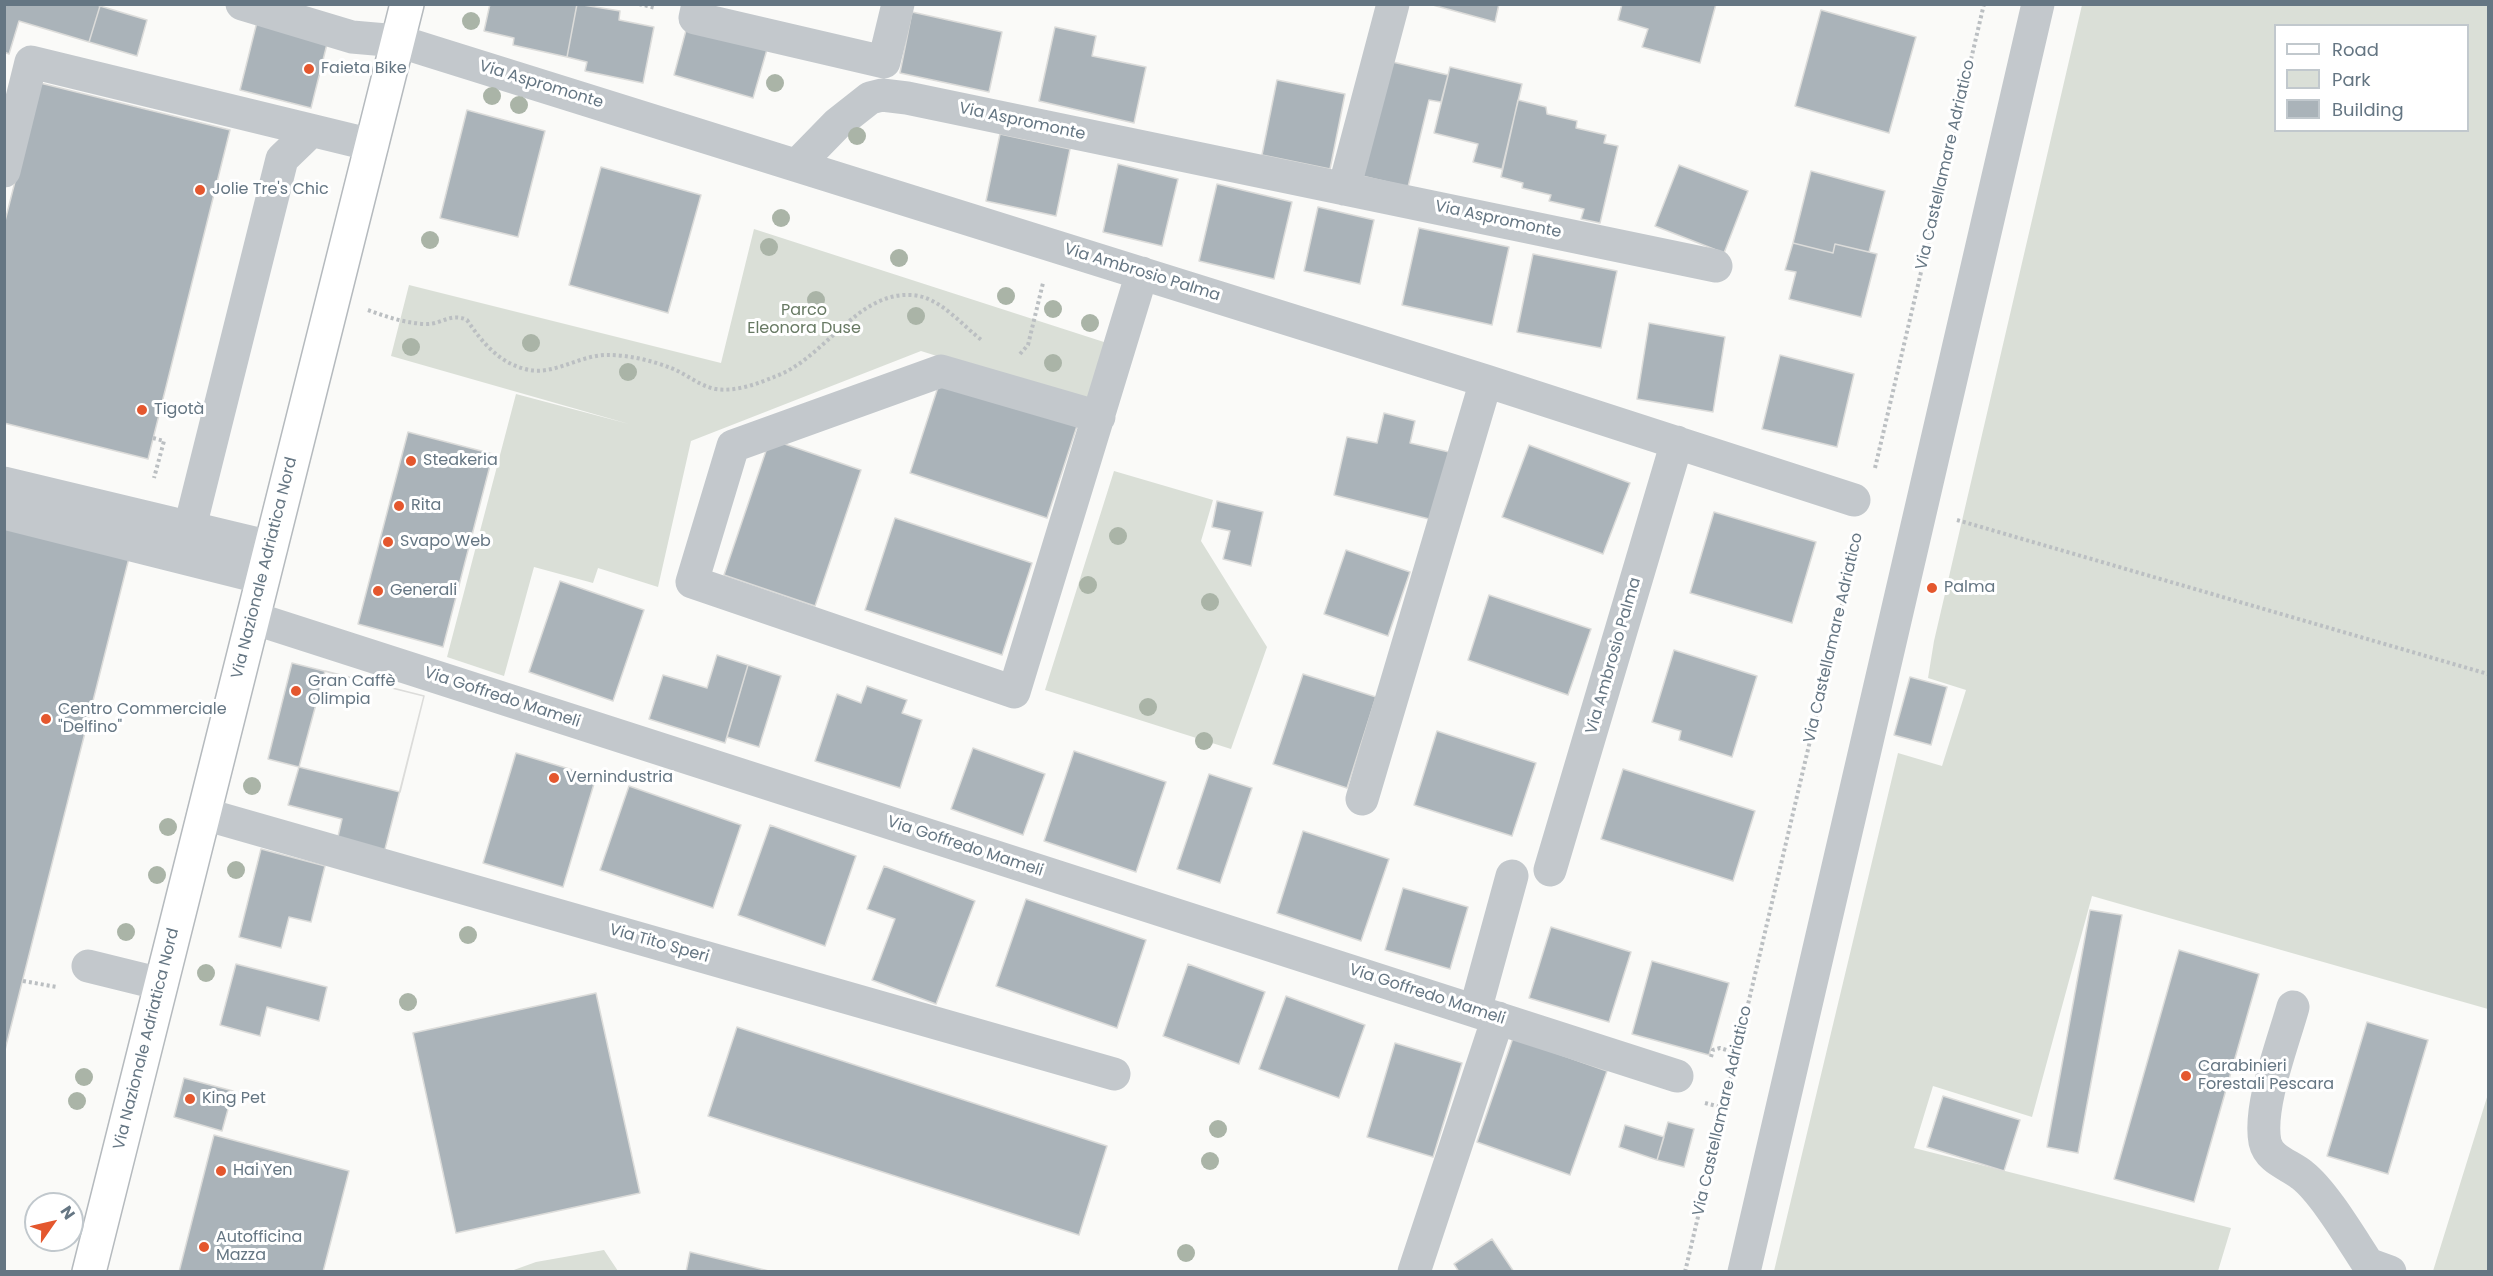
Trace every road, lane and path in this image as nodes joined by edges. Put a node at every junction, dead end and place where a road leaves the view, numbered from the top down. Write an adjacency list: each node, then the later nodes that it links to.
1 (242, 4): 8 (street, Via Aspromonte)
2 (407, 4): 8 (main road, Via Nazionale Adriatica Nord)
3 (698, 4): 4 (street)
4 (898, 4)
5 (1393, 4): 13 (street)
6 (1984, 4): 26 (path, Via Castellamare Adriatico)
7 (2038, 4): 27 (street)
8 (398, 41): 10 (main road, Via Nazionale Adriatica Nord); 11 (street, Via Aspromonte)
9 (310, 131): 10 (street); 12 (street); 29 (street)
10 (372, 145): 31 (main road, Via Nazionale Adriatica Nord)
11 (798, 164): 13 (street, Via Aspromonte); 15 (street, Via Ambrosio Palma)
12 (4, 171)
13 (1344, 189): 14 (street, Via Aspromonte)
14 (1716, 266)
15 (1142, 273): 20 (street, Via Ambrosio Palma); 21 (street)
16 (1034, 320): 19 (path)
17 (400, 321): 18 (path)
18 (986, 343)
19 (1011, 355)
20 (1486, 381): 23 (street, Via Ambrosio Palma); 34 (street)
21 (1098, 417): 21 (street)
22 (153, 438): 24 (path)
23 (1677, 442): 26 (street, Via Ambrosio Palma); 36 (street, Via Ambrosio Palma)
24 (154, 479)
25 (4, 483): 29 (street)
26 (1863, 488)
27 (1919, 509): 33 (path); 51 (street)
28 (4, 513): 31 (street)
29 (190, 527): 31 (street)
30 (1859, 535): 43 (path, Via Castellamare Adriatico)
31 (267, 562): 32 (main road, Via Nazionale Adriatica Nord)
32 (253, 618): 35 (main road, Via Nazionale Adriatica Nord); 41 (street, Via Goffredo Mameli)
33 (2488, 674)
34 (1362, 799)
35 (204, 814): 39 (main road, Via Nazionale Adriatica Nord); 44 (street, Via Tito Speri)
36 (1550, 870)
37 (1512, 876): 41 (street)
38 (87, 966): 39 (street)
39 (161, 984): 48 (main road, Via Nazionale Adriatica Nord)
40 (2293, 1007): 52 (street)
41 (1487, 1014): 45 (street, Via Goffredo Mameli); 49 (street)
42 (1720, 1048): 43 (path)
43 (1736, 1053): 47 (path, Via Castellamare Adriatico)
44 (1114, 1074)
45 (1677, 1076)
46 (1706, 1103): 47 (path)
47 (1724, 1108): 50 (path, Via Castellamare Adriatico)
48 (88, 1272)
49 (1414, 1272)
50 (1685, 1272)
51 (1744, 1272)
52 (2390, 1272)

